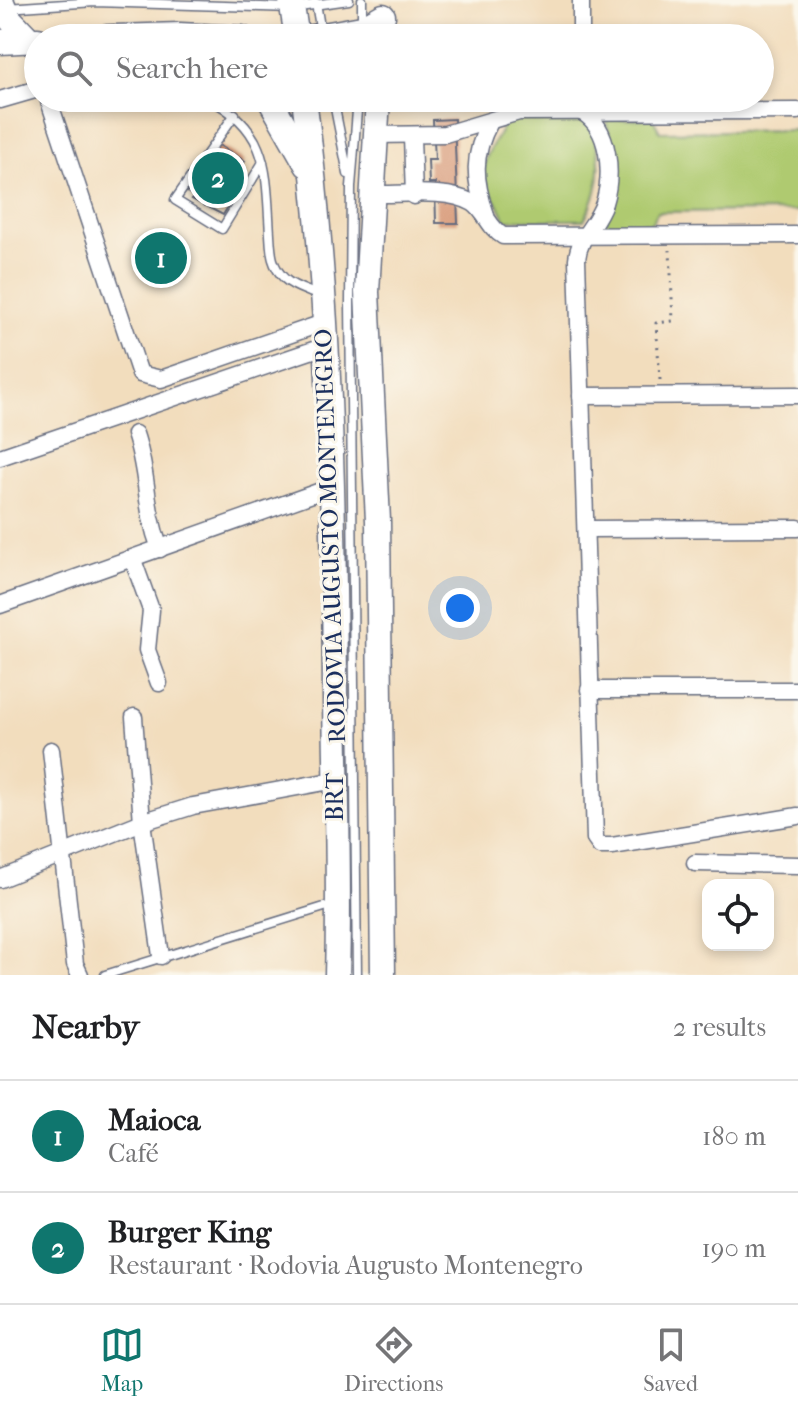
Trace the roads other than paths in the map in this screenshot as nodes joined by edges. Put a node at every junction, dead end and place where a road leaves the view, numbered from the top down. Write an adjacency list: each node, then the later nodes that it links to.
1 (349, 0): 5 (lane)
2 (362, 0): 10 (lane)
3 (581, 0): 11 (street)
4 (94, 1): 6 (lane); 7 (lane)
5 (316, 2): 6 (lane); 9 (lane)
6 (292, 4): 8 (main road)
7 (2, 6): 12 (main road)
8 (295, 24)
9 (316, 24)
10 (374, 24)
11 (581, 24)
12 (24, 29)
13 (24, 41): 14 (main road)
14 (0, 42)
15 (24, 93): 16 (street)
16 (0, 100)
17 (774, 110): 18 (street)
18 (798, 111)
19 (53, 112): 40 (street)
20 (232, 112): 28 (lane)
21 (277, 112): 33 (main road)
22 (306, 112): 33 (main road, RODOVIA AUGUSTO MONTENEGRO)
23 (337, 112): 34 (lane, BRT)
24 (358, 112): 34 (lane, BRT)
25 (377, 112): 30 (main road, RODOVIA AUGUSTO MONTENEGRO)
26 (519, 112): 29 (street)
27 (588, 112): 38 (street)
28 (235, 114): 32 (lane); 32 (lane)
29 (490, 122): 31 (street); 36 (street)
30 (375, 135): 31 (street); 34 (main road, RODOVIA AUGUSTO MONTENEGRO)
31 (412, 137): 35 (street)
32 (263, 162): 39 (lane)
33 (315, 180): 39 (main road, RODOVIA AUGUSTO MONTENEGRO)
34 (360, 191): 35 (street); 68 (lane, BRT); 69 (main road, RODOVIA AUGUSTO MONTENEGRO)
35 (414, 196): 36 (street)
36 (486, 215): 38 (street)
37 (798, 235): 38 (street)
38 (582, 237): 42 (street)
39 (323, 298): 40 (main road, RODOVIA AUGUSTO MONTENEGRO)
40 (324, 335): 44 (street); 45 (main road, RODOVIA AUGUSTO MONTENEGRO)
41 (798, 395): 42 (street)
42 (581, 396): 47 (street)
43 (135, 434): 48 (street)
44 (0, 457)
45 (332, 487): 48 (street); 56 (main road, RODOVIA AUGUSTO MONTENEGRO)
46 (798, 528): 47 (street)
47 (588, 529): 52 (street)
48 (160, 549): 49 (street)
49 (133, 560): 50 (street); 51 (street)
50 (0, 605)
51 (159, 683)
52 (589, 690): 53 (street); 57 (street)
53 (798, 690)
54 (134, 717): 58 (street)
55 (51, 750): 59 (street)
56 (336, 780): 58 (street); 63 (main road, RODOVIA AUGUSTO MONTENEGRO)
57 (798, 816)
58 (142, 822): 59 (street); 64 (street)
59 (61, 855): 62 (street); 65 (street)
60 (695, 863): 61 (street)
61 (798, 865)
62 (0, 879)
63 (339, 903): 64 (lane); 67 (main road, RODOVIA AUGUSTO MONTENEGRO)
64 (161, 956): 66 (lane)
65 (80, 975)
66 (105, 975)
67 (337, 975)
68 (357, 975)
69 (383, 975)

